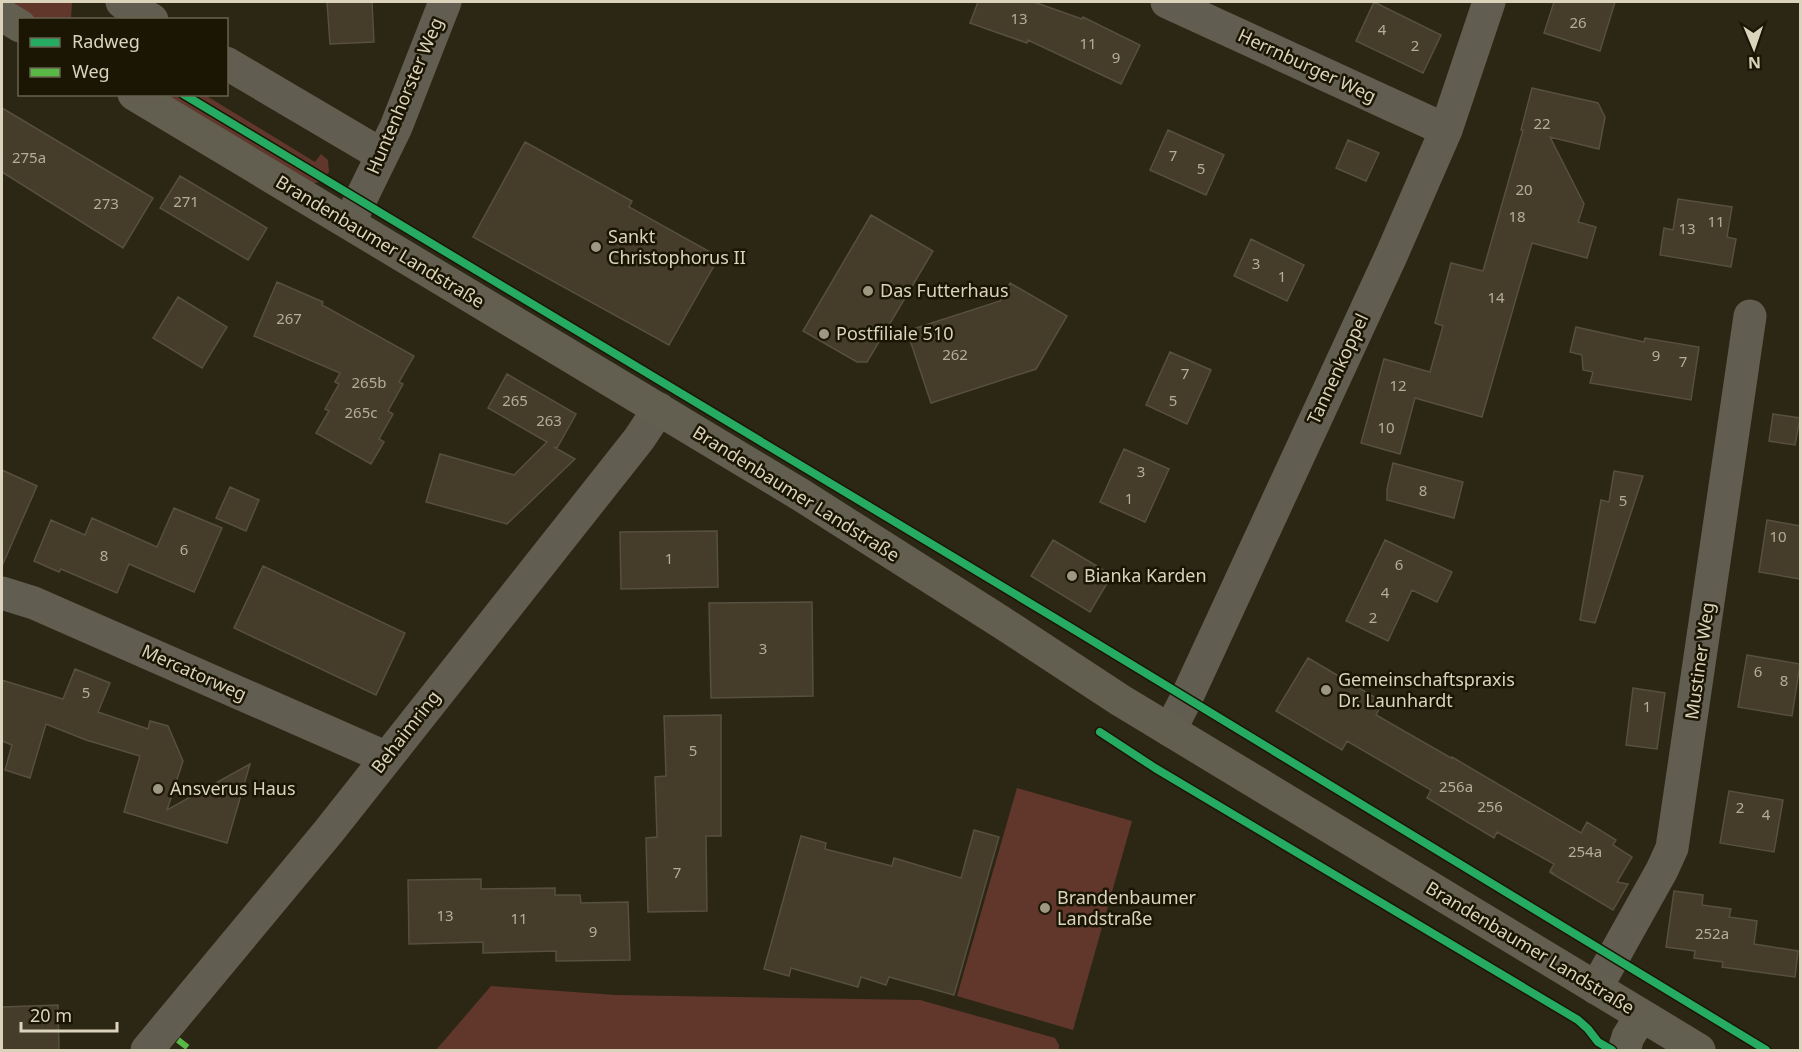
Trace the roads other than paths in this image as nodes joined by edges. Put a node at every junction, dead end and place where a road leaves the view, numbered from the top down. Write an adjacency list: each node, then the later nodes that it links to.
1 (122, 2): 6 (street)
2 (445, 2): 11 (street, Huntenhorster Weg)
3 (1167, 2): 10 (street, Herrnburger Weg)
4 (1489, 2): 10 (street, Tannenkoppel)
5 (2, 15): 7 (main road)
6 (149, 18)
7 (18, 25)
8 (228, 64): 11 (street)
9 (137, 96): 12 (main road, Brandenbaumer Landstraße)
10 (1446, 129): 16 (street, Tannenkoppel)
11 (382, 155): 12 (street, Huntenhorster Weg)
12 (349, 223): 14 (main road, Brandenbaumer Landstraße)
13 (1750, 316): 18 (street, Mustiner Weg)
14 (659, 409): 16 (main road, Brandenbaumer Landstraße); 17 (street, Behaimring)
15 (2, 593): 17 (street, Mercatorweg)
16 (1170, 730): 18 (main road, Brandenbaumer Landstraße)
17 (386, 757): 21 (street, Behaimring)
18 (1596, 988): 19 (main road, Brandenbaumer Landstraße)
19 (1641, 1016): 20 (main road, Brandenbaumer Landstraße); 22 (main road)
20 (1681, 1046)
21 (147, 1050)
22 (1624, 1050)

